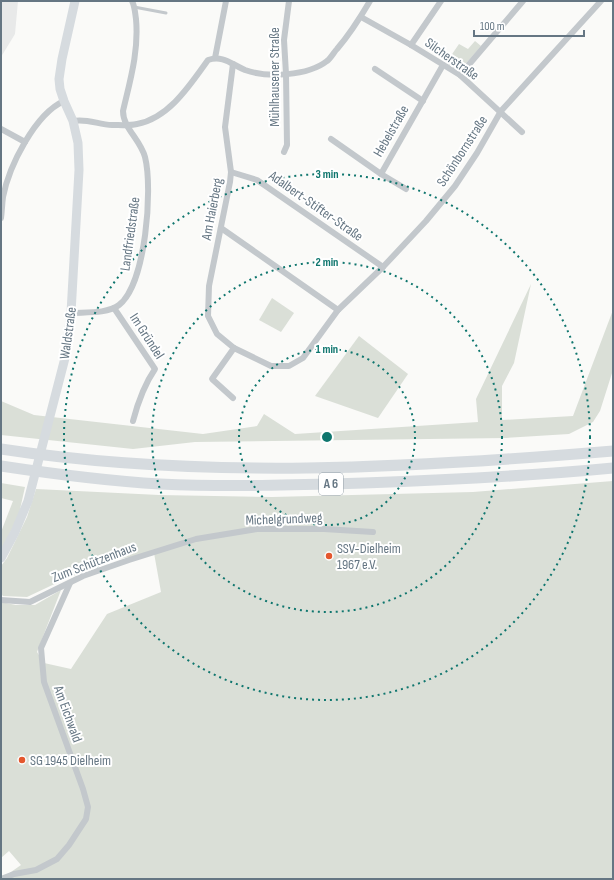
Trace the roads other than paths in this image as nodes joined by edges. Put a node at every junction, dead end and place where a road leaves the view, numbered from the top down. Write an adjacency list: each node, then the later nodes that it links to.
1 (75, 1): 18 (street, Waldstraße)
2 (226, 1): 12 (street)
3 (290, 1): 16 (street, Mühlhausener Straße)
4 (370, 1): 10 (street)
5 (441, 1): 11 (street)
6 (523, 1): 17 (street)
7 (601, 1): 20 (street, Schönbornstraße)
8 (133, 4): 9 (lane); 22 (street)
9 (166, 12)
10 (360, 17): 11 (street, Silcherstraße); 16 (street)
11 (411, 45): 14 (street, Silcherstraße)
12 (215, 58): 13 (street); 22 (street)
13 (233, 64): 16 (street); 28 (street, Am Haierberg)
14 (443, 65): 17 (street, Silcherstraße); 19 (street, Hebelstraße)
15 (375, 69): 19 (street, Hebelstraße)
16 (286, 74): 27 (street, Mühlhausener Straße)
17 (460, 75): 20 (street, Silcherstraße)
18 (64, 101): 21 (street, Waldstraße); 26 (street)
19 (423, 101): 29 (street, Hebelstraße)
20 (501, 111): 24 (street, Silcherstraße); 33 (street, Schönbornstraße)
21 (73, 121): 22 (street); 36 (street, Waldstraße)
22 (126, 126): 34 (street, Landfriedstraße)
23 (1, 129): 26 (street)
24 (522, 132)
25 (330, 139): 29 (street, Hebelstraße)
26 (25, 142): 31 (street)
27 (284, 152)
28 (231, 172): 32 (street, Am Haierberg); 33 (street, Adalbert-Stifter-Straße)
29 (381, 174): 30 (street, Hebelstraße)
30 (406, 189)
31 (1, 218)
32 (221, 228): 35 (street); 37 (street, Am Haierberg)
33 (383, 267): 35 (street, Schönbornstraße)
34 (114, 308): 36 (street); 39 (street, Im Gründel)
35 (338, 310): 37 (street, Am Haierberg)
36 (71, 313): 46 (street, Waldstraße)
37 (234, 348): 38 (street)
38 (233, 398)
39 (133, 421)
40 (1, 449): 41 (highway, A 6)
41 (613, 451)
42 (1, 466): 43 (highway, A 6)
43 (613, 468)
44 (373, 532): 45 (street, Michelgrundweg)
45 (196, 539): 47 (street, Zum Schützenhaus)
46 (1, 558)
47 (70, 583): 48 (street, Zum Schützenhaus); 49 (street, Am Eichwald)
48 (1, 600)
49 (1, 879)

